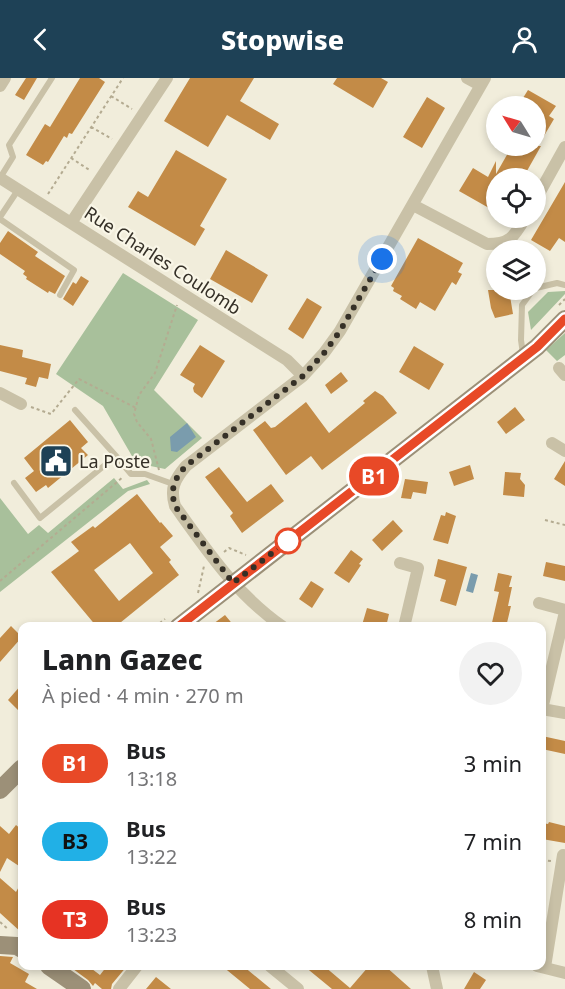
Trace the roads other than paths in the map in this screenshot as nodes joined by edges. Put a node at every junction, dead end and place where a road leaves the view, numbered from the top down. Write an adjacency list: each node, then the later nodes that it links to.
1 (5, 78): 6 (street)
2 (52, 78): 8 (lane)
3 (166, 78): 13 (street)
4 (467, 78): 5 (street)
5 (483, 82): 11 (street)
6 (0, 86)
7 (565, 147): 9 (street)
8 (0, 178): 10 (street, Rue Charles Coulomb)
9 (546, 181)
10 (18, 189): 12 (lane); 13 (street, Rue Charles Coulomb)
11 (413, 205): 14 (street); 21 (street)
12 (0, 218): 17 (lane)
13 (71, 223): 21 (street, Rue Charles Coulomb)
14 (519, 228)
15 (565, 285): 16 (lane)
16 (546, 286)
17 (60, 295)
18 (526, 300): 20 (lane)
19 (565, 319): 20 (main road)
20 (524, 357): 31 (main road)
21 (303, 376): 29 (street)
22 (0, 393): 23 (street)
23 (21, 404)
24 (75, 410): 27 (lane)
25 (552, 443): 26 (street)
26 (565, 451)
27 (116, 456): 28 (lane); 29 (lane)
28 (14, 483)
29 (173, 484): 31 (street)
30 (400, 563): 36 (street)
31 (233, 583): 34 (main road); 35 (street)
32 (539, 603): 33 (street)
33 (565, 611): 37 (street)
34 (175, 620)
35 (276, 622)
36 (405, 622)
37 (546, 692)
38 (546, 710): 39 (street)
39 (565, 713)
40 (18, 772): 41 (main road)
41 (0, 790)
42 (563, 855): 43 (street)
43 (546, 942)
44 (0, 945): 45 (main road)
45 (18, 946)
46 (546, 968): 51 (street)
47 (55, 970): 52 (main road)
48 (134, 970): 53 (street)
49 (275, 970): 54 (street)
50 (433, 970): 55 (street)
51 (565, 973)
52 (82, 989)
53 (119, 989)
54 (298, 989)
55 (436, 989)

